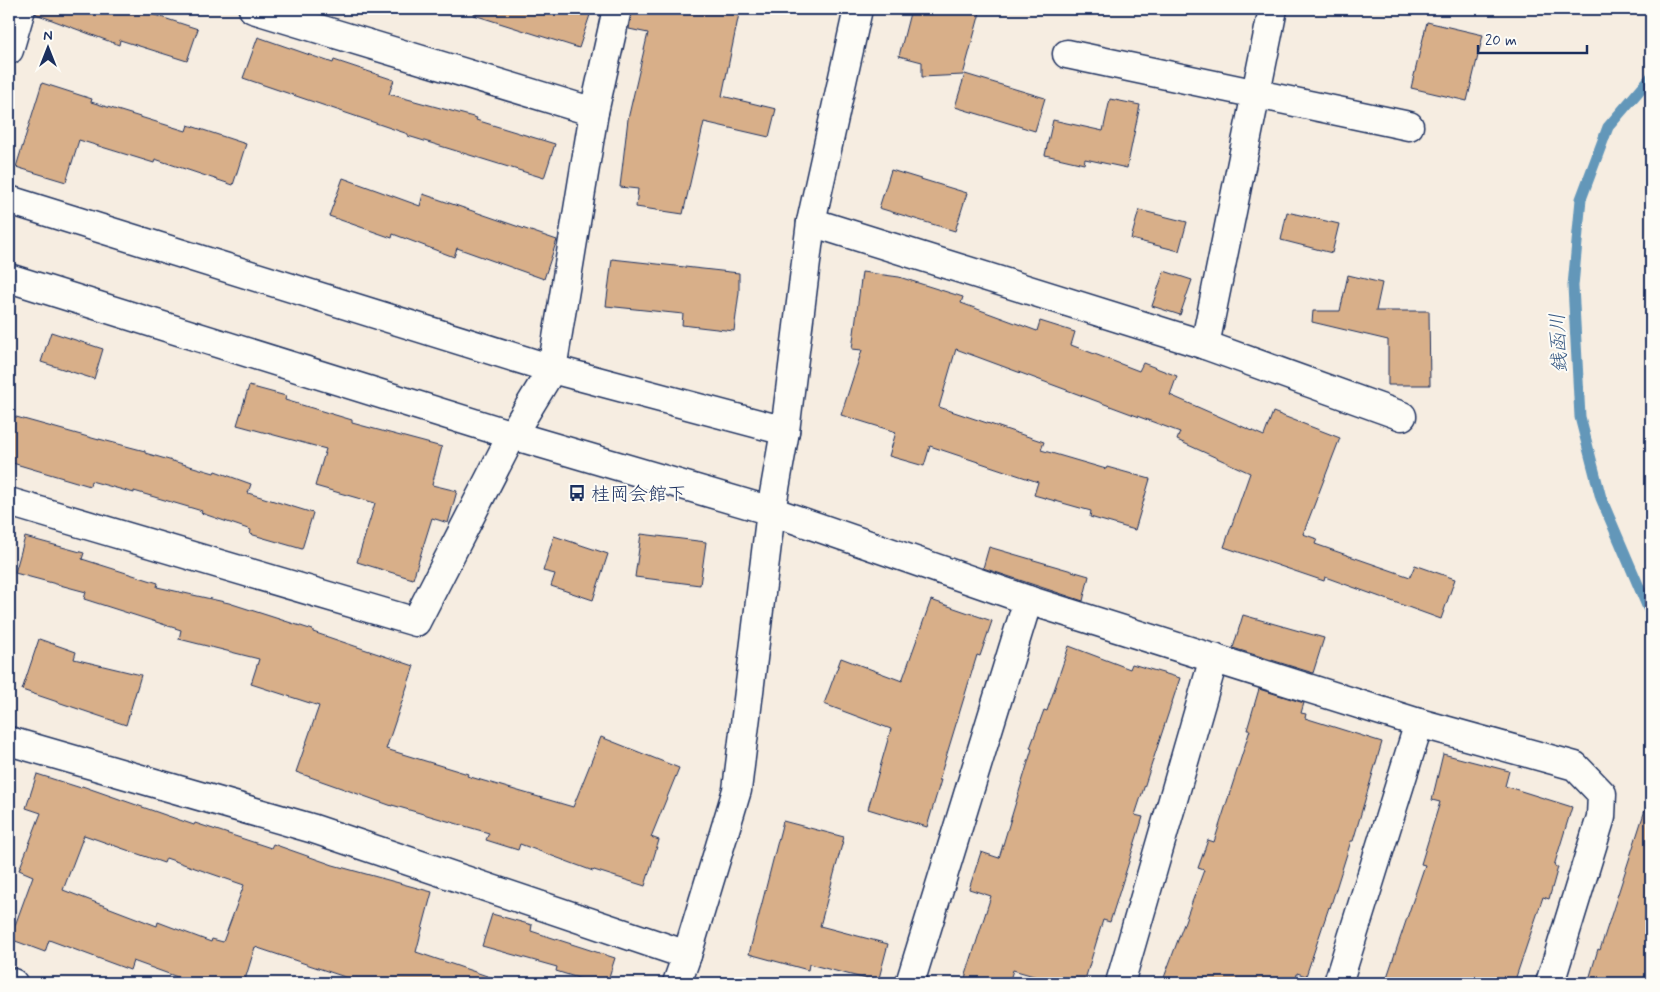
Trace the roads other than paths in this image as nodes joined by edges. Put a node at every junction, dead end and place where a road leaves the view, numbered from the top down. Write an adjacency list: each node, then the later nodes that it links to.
1 (21, 9): 6 (street)
2 (253, 9): 9 (street)
3 (617, 9): 9 (street)
4 (858, 9): 12 (street)
5 (1273, 9): 8 (street)
6 (9, 50)
7 (1067, 54): 8 (street)
8 (1255, 94): 10 (street); 14 (street)
9 (594, 112): 15 (street)
10 (1409, 126)
11 (9, 200): 15 (street)
12 (811, 222): 14 (street); 17 (street)
13 (9, 278): 18 (street)
14 (1204, 345): 16 (street)
15 (552, 369): 17 (street); 18 (street)
16 (1402, 416)
17 (785, 431): 20 (street)
18 (512, 435): 19 (street); 20 (street)
19 (9, 502)
20 (771, 511): 21 (street); 25 (street)
21 (1028, 600): 22 (street); 29 (street)
22 (1214, 658): 23 (street); 30 (street)
23 (1419, 723): 31 (street); 32 (street)
24 (9, 741): 25 (street)
25 (687, 955): 28 (street)
26 (9, 982): 27 (street)
27 (13, 983)
28 (677, 983)
29 (910, 983)
30 (1120, 983)
31 (1338, 983)
32 (1550, 983)

